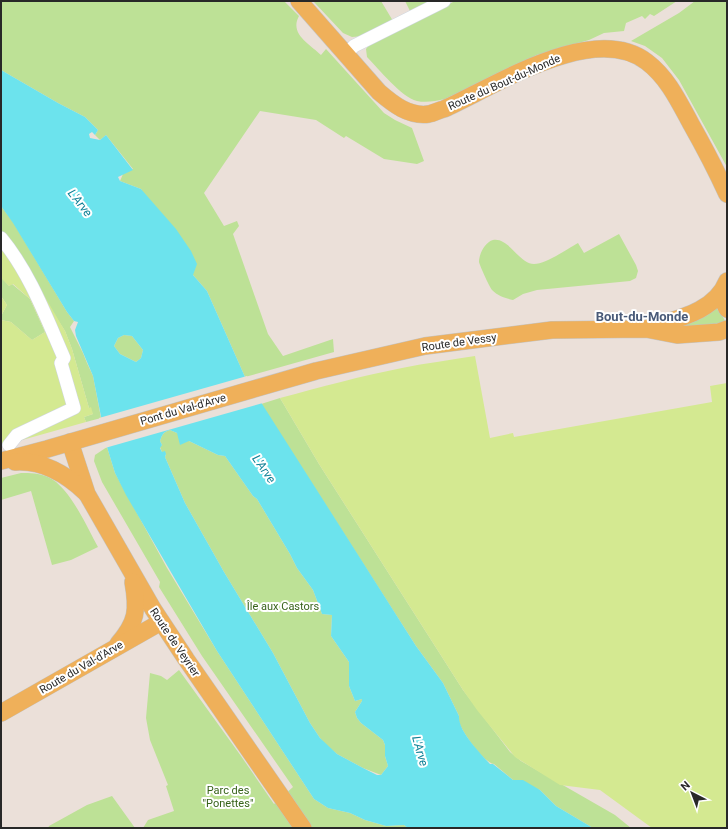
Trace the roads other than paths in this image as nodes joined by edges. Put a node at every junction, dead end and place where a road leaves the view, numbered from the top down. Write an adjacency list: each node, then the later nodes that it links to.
1 (298, 1): 3 (main road, Route du Bout-du-Monde)
2 (444, 1): 3 (street)
3 (346, 54): 4 (main road, Route du Bout-du-Monde)
4 (727, 194)
5 (1, 238): 11 (street)
6 (725, 295): 7 (main road, Route de Vessy)
7 (646, 329): 8 (main road, Route de Vessy); 9 (main road, Route de Vessy)
8 (727, 329)
9 (276, 382): 10 (main road, Pont du Val-d'Arve)
10 (70, 442): 12 (main road); 13 (main road, Route de Veyrier)
11 (9, 445)
12 (1, 462): 13 (main road)
13 (87, 494): 14 (main road, Route de Veyrier)
14 (132, 574): 15 (main road, Route de Veyrier); 16 (main road)
15 (161, 622): 16 (main road, Route du Val-d'Arve); 18 (main road, Route de Veyrier)
16 (116, 647): 17 (main road, Route du Val-d'Arve)
17 (1, 713)
18 (303, 828)

